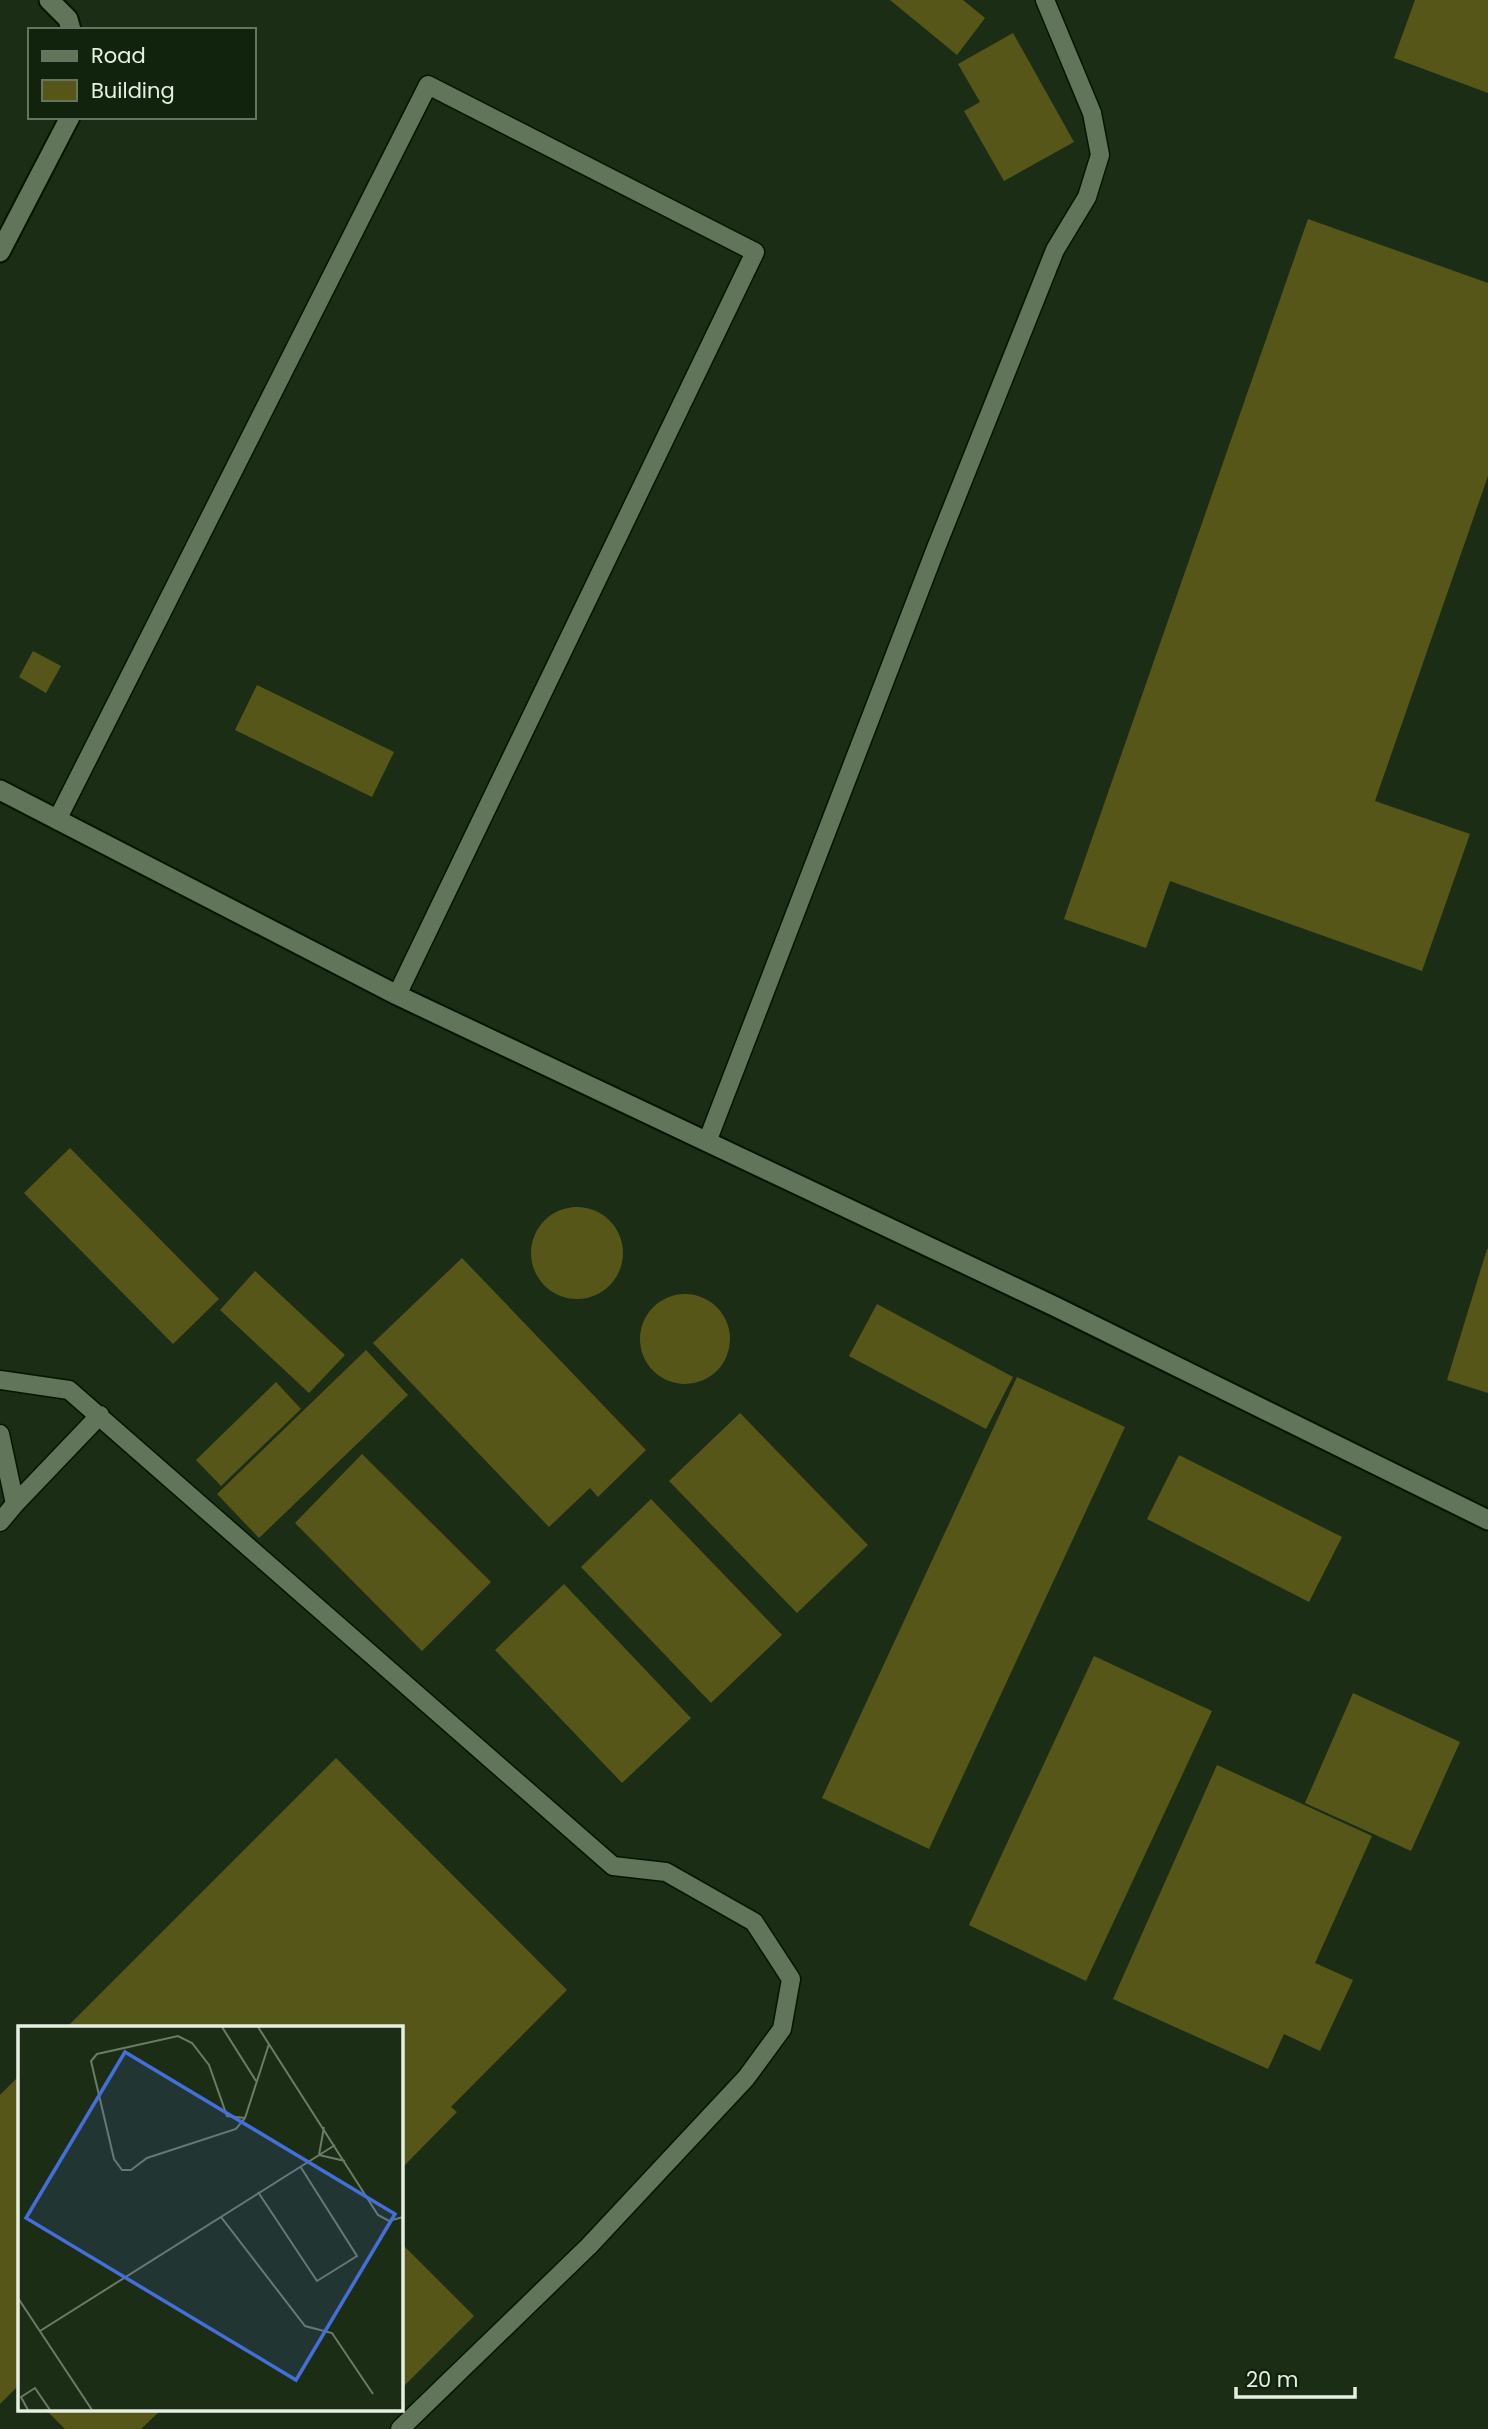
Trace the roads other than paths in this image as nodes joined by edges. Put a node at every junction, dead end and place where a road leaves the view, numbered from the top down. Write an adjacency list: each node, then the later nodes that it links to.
1 (49, 0): 3 (street)
2 (1045, 0): 9 (lane)
3 (71, 28)
4 (69, 119): 5 (street)
5 (0, 252)
6 (0, 790): 7 (street)
7 (57, 820): 8 (street); 8 (lane)
8 (397, 995): 9 (street)
9 (707, 1142): 14 (street)
10 (0, 1380): 11 (lane)
11 (100, 1415): 13 (lane); 16 (lane)
12 (0, 1434): 13 (lane)
13 (15, 1504): 15 (lane)
14 (1488, 1520)
15 (0, 1522)
16 (400, 2429)

